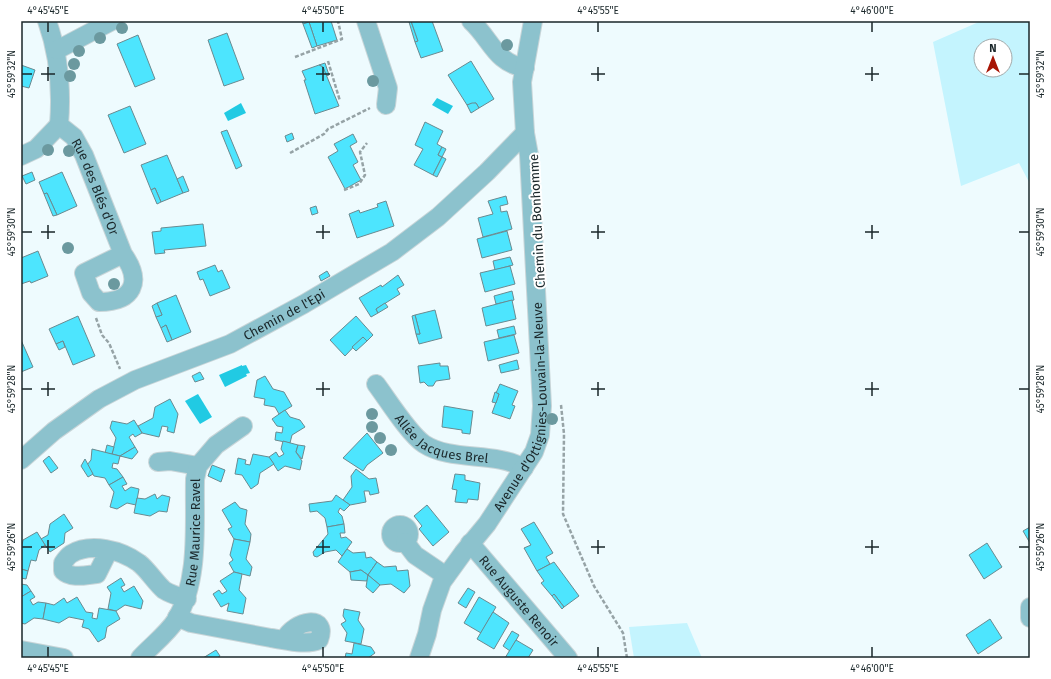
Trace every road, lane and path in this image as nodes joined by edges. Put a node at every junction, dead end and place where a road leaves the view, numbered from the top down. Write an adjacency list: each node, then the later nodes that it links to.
1 (47, 21): 7 (street, Rue des Blés d'Or)
2 (112, 21): 7 (street)
3 (338, 21): 8 (path)
4 (366, 21): 12 (street)
5 (471, 21): 10 (street)
6 (533, 21): 10 (street, Avenue d'Ottignies-Louvain-la-Neuve)
7 (57, 50): 13 (street, Rue des Blés d'Or)
8 (295, 57)
9 (328, 62): 11 (path)
10 (525, 68): 14 (street, Avenue d'Ottignies-Louvain-la-Neuve)
11 (340, 102)
12 (386, 105): 16 (path)
13 (59, 125): 17 (street, Rue des Blés d'Or); 19 (street, Rue des Blés d'Or)
14 (525, 133): 21 (street, Chemin de l'Epi); 28 (street, Avenue d'Ottignies-Louvain-la-Neuve)
15 (367, 143): 18 (path)
16 (290, 153)
17 (21, 156)
18 (344, 190)
19 (123, 254)
20 (95, 316): 21 (path)
21 (127, 384): 25 (street, Chemin de l'Epi)
22 (376, 384): 28 (street, Allée Jacques Brel)
23 (561, 404): 43 (path)
24 (243, 426): 27 (street, Rue Maurice Ravel)
25 (21, 460)
26 (158, 462): 27 (street, Rue Maurice Ravel)
27 (198, 466): 33 (street, Rue Maurice Ravel)
28 (524, 468): 30 (street, Avenue d'Ottignies-Louvain-la-Neuve)
29 (405, 542): 32 (street)
30 (470, 543): 32 (street, Avenue d'Ottignies-Louvain-la-Neuve); 42 (street, Rue Auguste Renoir)
31 (109, 550): 33 (street, Rue Maurice Ravel)
32 (446, 576): 41 (street, Avenue d'Ottignies-Louvain-la-Neuve)
33 (187, 599): 35 (street, Rue Maurice Ravel)
34 (1030, 607): 36 (street)
35 (177, 618): 37 (street); 40 (street, Rue Maurice Ravel)
36 (1030, 618)
37 (284, 640)
38 (21, 650): 39 (street)
39 (55, 657)
40 (140, 658)
41 (419, 658)
42 (568, 658)
43 (627, 658)

